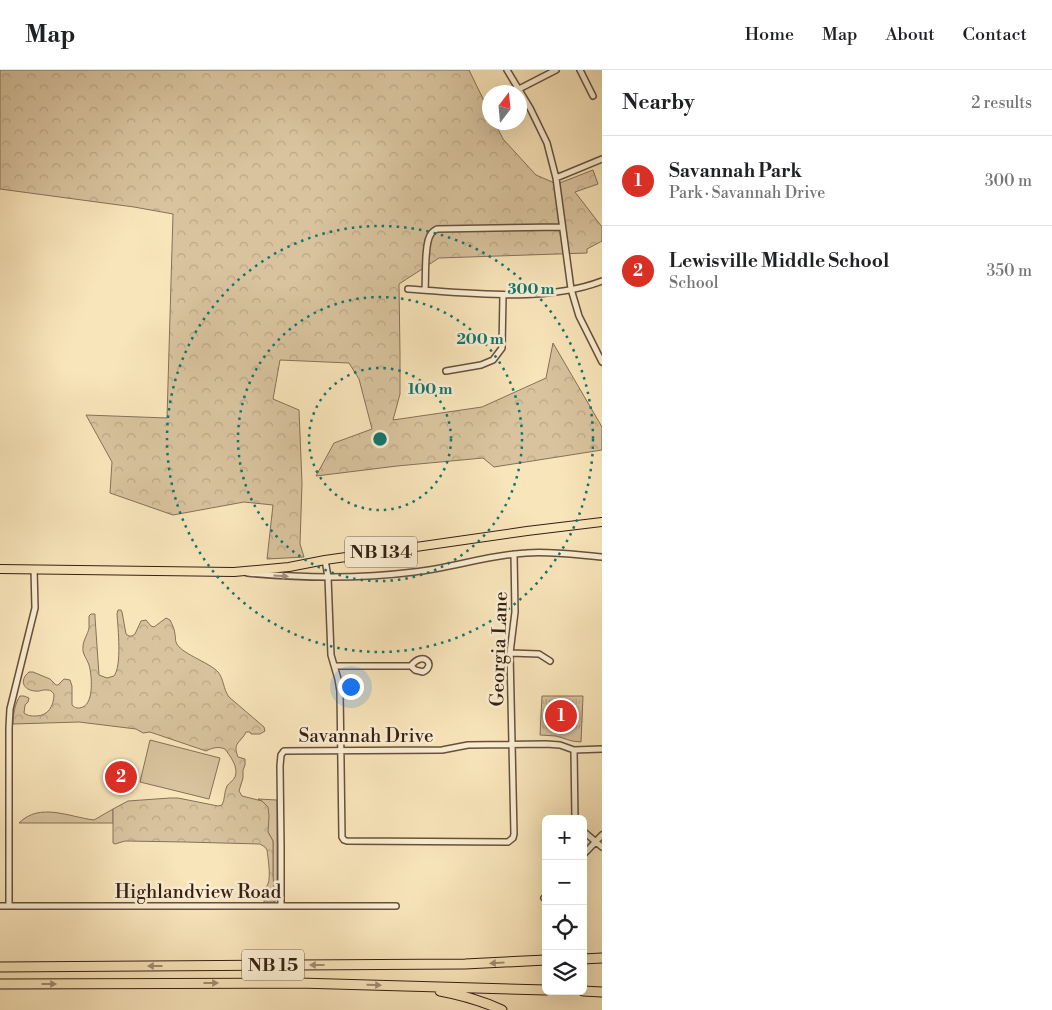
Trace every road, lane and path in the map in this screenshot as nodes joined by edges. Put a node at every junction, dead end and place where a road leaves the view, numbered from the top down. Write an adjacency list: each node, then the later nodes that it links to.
1 (507, 70): 4 (street)
2 (556, 70): 5 (street)
3 (580, 70): 6 (street)
4 (516, 85)
5 (527, 85)
6 (593, 96)
7 (527, 105): 9 (street)
8 (602, 159): 9 (street)
9 (556, 178): 10 (street)
10 (562, 227): 12 (street); 14 (street)
11 (602, 281): 12 (street)
12 (571, 289): 15 (street); 16 (street)
13 (408, 290): 14 (street)
14 (425, 290): 15 (street)
15 (504, 294): 17 (street)
16 (602, 362)
17 (446, 371)
18 (602, 522): 21 (main road, NB 134)
19 (514, 554): 20 (street); 25 (street); 26 (street, Georgia Lane)
20 (602, 557)
21 (325, 560): 24 (main road, NB 134); 25 (street)
22 (0, 569): 23 (main road, NB 134)
23 (34, 569): 24 (main road, NB 134); 41 (street)
24 (234, 572): 25 (street, one-way to 25)
25 (328, 577): 28 (street)
26 (510, 653): 27 (street); 30 (street, Georgia Lane)
27 (550, 661)
28 (335, 666): 29 (street); 31 (street)
29 (411, 666)
30 (511, 744): 31 (street, Savannah Drive); 31 (street, Georgia Lane); 32 (street, Savannah Drive)
31 (341, 750): 42 (street, Savannah Drive)
32 (574, 750): 33 (street, Savannah Drive); 34 (street)
33 (602, 750)
34 (575, 815)
35 (587, 834): 37 (street)
36 (602, 835): 37 (street)
37 (596, 842): 38 (street); 39 (street)
38 (602, 847)
39 (587, 851)
40 (0, 906): 41 (street, Highlandview Road)
41 (9, 906): 42 (street, Highlandview Road)
42 (281, 906): 43 (street, Highlandview Road)
43 (396, 906)
44 (602, 958): 45 (highway)
45 (587, 959)
46 (542, 960): 47 (highway, NB 15, one-way to 47)
47 (0, 967)
48 (0, 984): 49 (highway, NB 15, one-way to 49)
49 (413, 986): 50 (highway, NB 15); 53 (highway)
50 (542, 990)
51 (587, 991): 52 (highway)
52 (602, 992)
53 (502, 1010)

